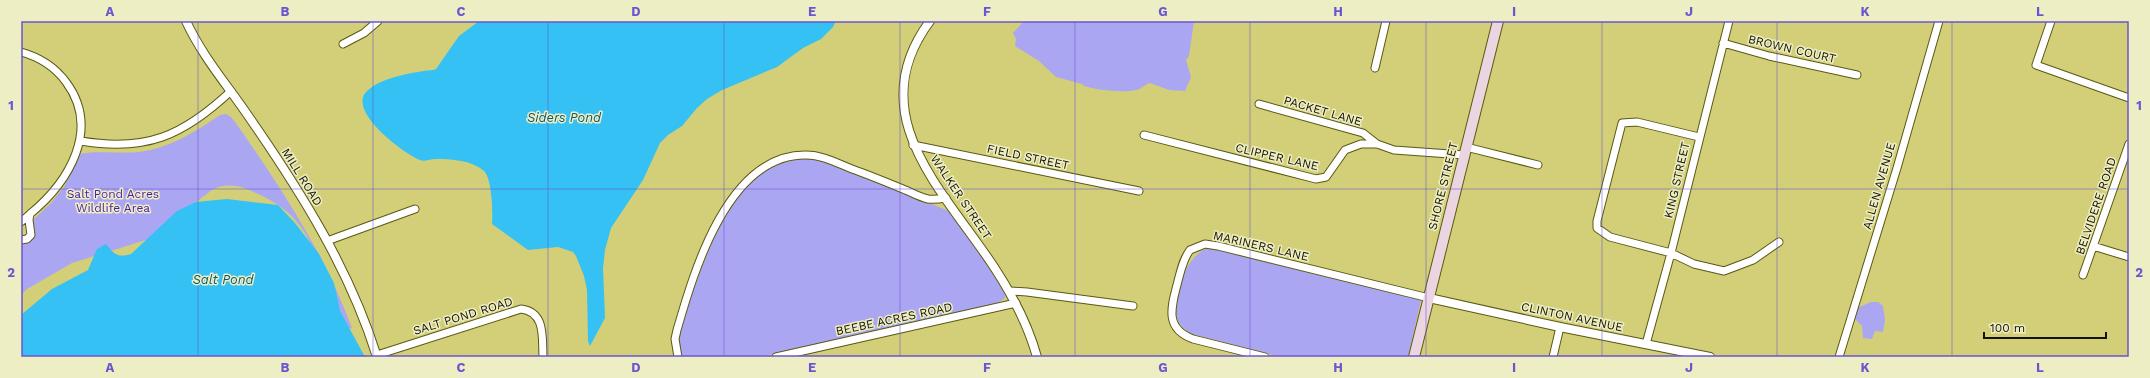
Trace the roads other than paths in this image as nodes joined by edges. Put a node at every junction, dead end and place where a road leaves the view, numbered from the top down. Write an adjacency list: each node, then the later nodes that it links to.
1 (186, 21): 14 (street, MILL ROAD)
2 (378, 21): 10 (street)
3 (930, 21): 22 (street, WALKER STREET)
4 (1386, 21): 12 (street)
5 (1498, 21): 23 (main road, SHORE STREET)
6 (1729, 21): 9 (street, KING STREET)
7 (1939, 21): 52 (street, ALLEN AVENUE)
8 (2051, 21): 15 (street)
9 (1723, 43): 13 (street, BROWN COURT); 18 (street, KING STREET)
10 (343, 44)
11 (21, 52): 19 (street)
12 (1375, 68)
13 (1857, 75)
14 (231, 91): 19 (street); 31 (street, MILL ROAD)
15 (2129, 98)
16 (1259, 104): 20 (street, PACKET LANE)
17 (1144, 135): 20 (street, CLIPPER LANE)
18 (1698, 137): 34 (street, KING STREET); 34 (street)
19 (81, 141): 28 (street)
20 (1377, 144): 23 (street, CLIPPER LANE)
21 (2129, 144): 33 (street, BELVIDERE ROAD)
22 (913, 145): 25 (street, FIELD STREET); 26 (street, WALKER STREET)
23 (1465, 151): 24 (street, CLIPPER LANE); 38 (main road, SHORE STREET)
24 (1538, 165)
25 (1139, 191)
26 (946, 198): 37 (street, WALKER STREET); 45 (street)
27 (415, 209): 31 (street)
28 (30, 214): 29 (street); 30 (street)
29 (21, 222)
30 (21, 240)
31 (327, 241): 43 (street, MILL ROAD)
32 (1778, 242): 34 (street)
33 (2093, 246): 35 (street); 36 (street, BELVIDERE ROAD)
34 (1671, 253): 42 (street, KING STREET)
35 (2129, 257)
36 (2083, 275)
37 (1010, 292): 39 (street, WALKER STREET); 40 (street)
38 (1429, 298): 41 (street, CLINTON AVENUE); 48 (street, MARINERS LANE); 49 (main road, SHORE STREET)
39 (1016, 303): 46 (street, BEEBE ACRES ROAD); 47 (street, WALKER STREET)
40 (1134, 306)
41 (1560, 327): 42 (street, CLINTON AVENUE); 50 (street)
42 (1646, 344): 51 (street, CLINTON AVENUE)
43 (377, 356): 44 (street, SALT POND ROAD)
44 (543, 357)
45 (678, 357)
46 (776, 357)
47 (1037, 357)
48 (1265, 357)
49 (1414, 357)
50 (1553, 357)
51 (1710, 357)
52 (1839, 357)

